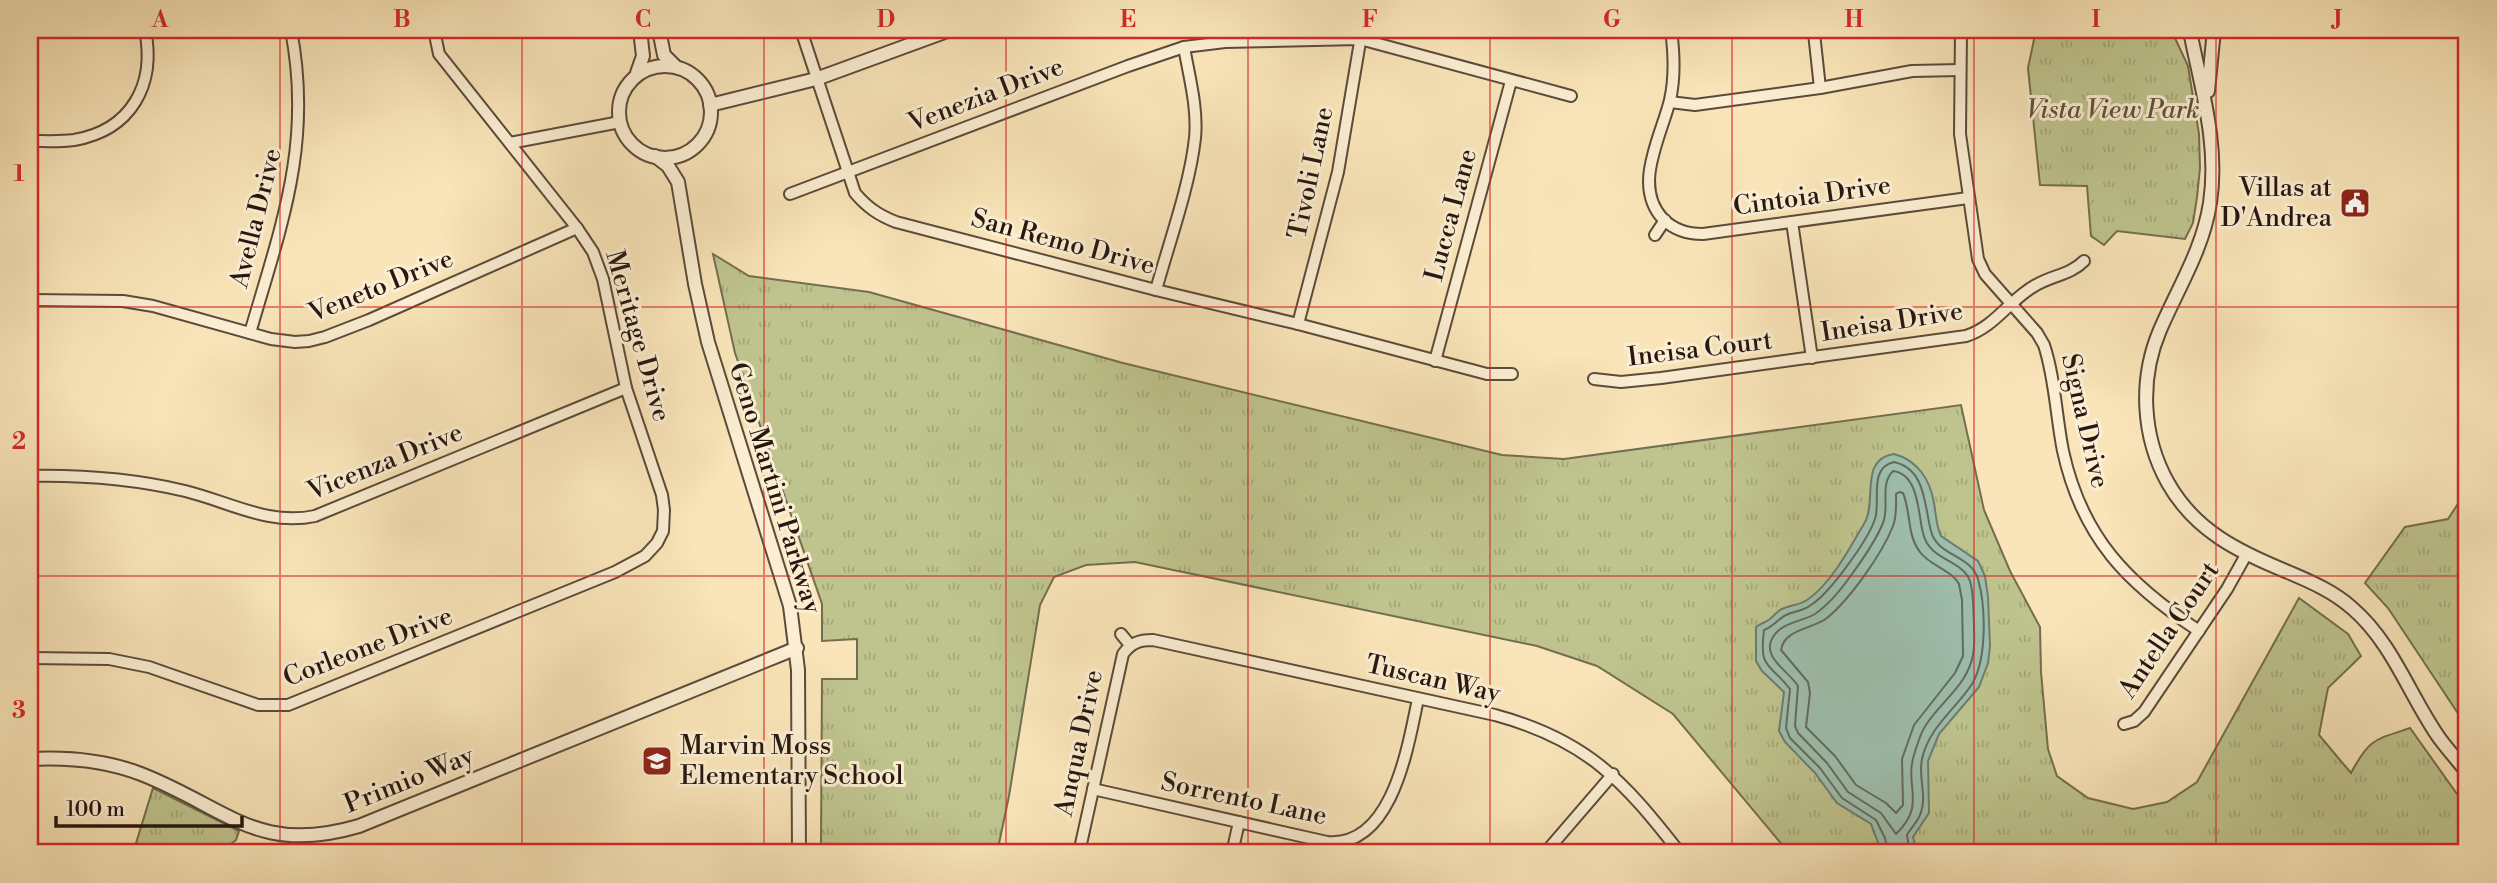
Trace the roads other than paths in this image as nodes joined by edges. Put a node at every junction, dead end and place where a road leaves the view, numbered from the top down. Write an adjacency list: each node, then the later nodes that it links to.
1 (145, 30): 26 (street)
2 (290, 30): 43 (street, Avella Drive)
3 (434, 30): 27 (street, Meritage Drive)
4 (640, 30): 17 (street)
5 (659, 30): 15 (street)
6 (800, 30): 18 (street, San Remo Drive)
7 (950, 30): 18 (street)
8 (1671, 30): 22 (street)
9 (1961, 30): 16 (street, Signa Drive)
10 (2189, 30): 11 (street); 24 (street)
11 (2213, 30): 24 (street)
12 (1814, 33): 20 (street)
13 (1361, 34): 14 (street, Venezia Drive); 19 (street, Venezia Drive); 42 (street, Tivoli Lane)
14 (1184, 47): 30 (street, Venezia Drive); 39 (street)
15 (676, 66): 17 (street); 23 (street)
16 (1960, 70): 20 (street); 33 (street, Signa Drive)
17 (636, 73): 25 (street)
18 (816, 79): 23 (street); 30 (street, San Remo Drive)
19 (1511, 81): 21 (street, Venezia Drive); 45 (street, Lucca Lane)
20 (1820, 88): 22 (street)
21 (1571, 96)
22 (1670, 102): 34 (street)
23 (710, 105): 28 (street)
24 (2207, 108): 51 (street)
25 (620, 122): 27 (street); 29 (street)
26 (30, 141)
27 (510, 144): 36 (street, Meritage Drive)
28 (689, 152): 29 (street); 31 (street)
29 (655, 156): 31 (street)
30 (847, 172): 32 (street, Venezia Drive); 39 (street, San Remo Drive)
31 (678, 182): 55 (street, Geno Martini Parkway)
32 (790, 194)
33 (1968, 198): 35 (street, Cintoia Drive); 41 (street, Signa Drive)
34 (1665, 220): 35 (street, Cintoia Drive); 37 (street)
35 (1792, 222): 44 (street)
36 (577, 228): 43 (street, Veneto Drive); 48 (street, Meritage Drive)
37 (1655, 235)
38 (2084, 261): 41 (street, Ineisa Drive)
39 (1156, 290): 42 (street, San Remo Drive)
40 (30, 300): 43 (street, Veneto Drive)
41 (2012, 304): 44 (street, Ineisa Drive); 52 (street, Signa Drive)
42 (1298, 324): 45 (street, San Remo Drive)
43 (250, 333)
44 (1812, 358): 47 (street, Ineisa Court)
45 (1435, 361): 46 (street, San Remo Drive)
46 (1512, 374)
47 (1594, 379)
48 (625, 388): 49 (street, Vicenza Drive); 50 (street, Meritage Drive)
49 (30, 476)
50 (661, 534): 56 (street, Corleone Drive)
51 (2246, 555): 52 (street, Antella Court); 60 (street)
52 (2199, 631): 58 (street, Antella Court)
53 (1121, 634): 54 (street)
54 (1130, 645): 57 (street, Tuscan Way); 62 (street, Anqua Drive)
55 (797, 648): 59 (street, Primio Way); 64 (street, Geno Martini Parkway)
56 (30, 657)
57 (1418, 699): 61 (street, Tuscan Way); 63 (street, Sorrento Lane)
58 (2124, 724)
59 (30, 760)
60 (2467, 772)
61 (1613, 774): 67 (street); 68 (street, Tuscan Way)
62 (1093, 789): 63 (street, Sorrento Lane); 65 (street, Anqua Drive)
63 (1239, 822): 66 (street)
64 (799, 853)
65 (1079, 853)
66 (1232, 853)
67 (1545, 853)
68 (1680, 853)

